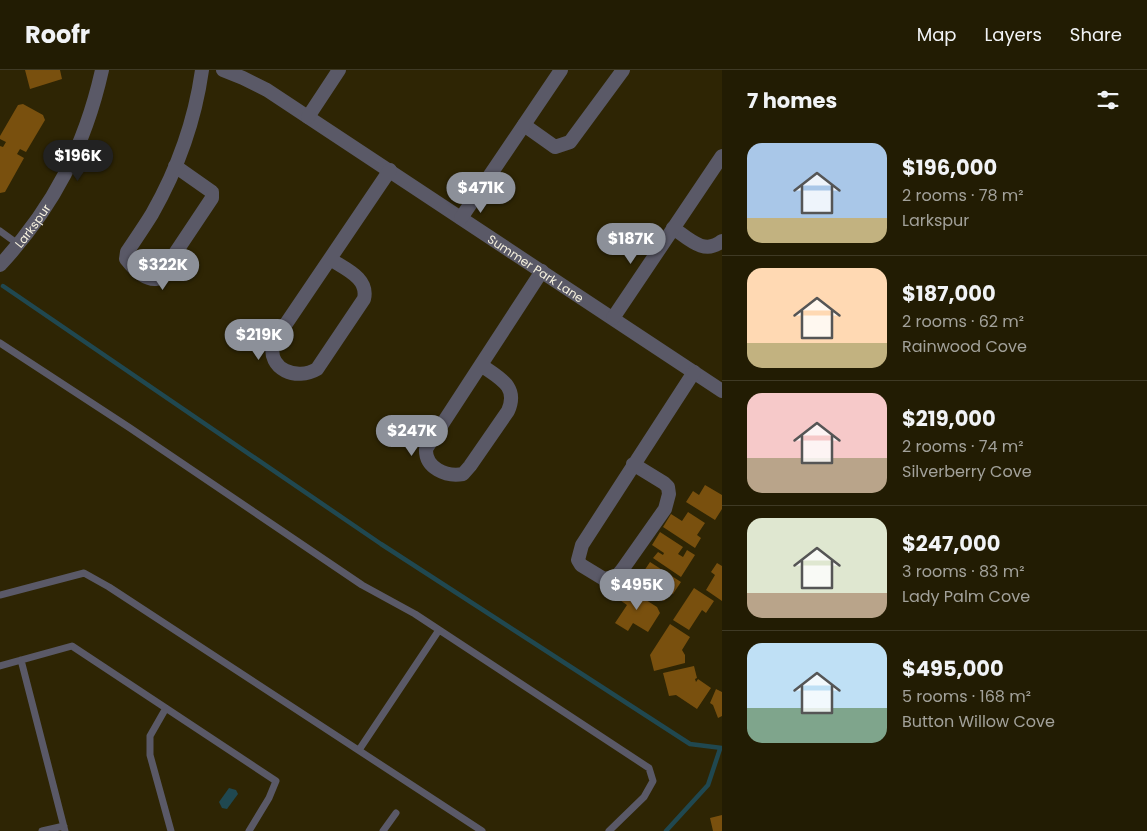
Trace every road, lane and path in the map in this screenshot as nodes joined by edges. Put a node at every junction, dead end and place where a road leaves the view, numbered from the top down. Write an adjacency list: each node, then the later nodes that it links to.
1 (102, 70): 16 (street, Larkspur)
2 (202, 70): 10 (street)
3 (222, 70): 7 (street, Summer Park Lane)
4 (339, 70): 7 (street)
5 (561, 70): 8 (street)
6 (623, 70): 8 (street)
7 (308, 117): 11 (street, Summer Park Lane)
8 (524, 125): 12 (street)
9 (722, 156): 13 (street)
10 (175, 166): 10 (street)
11 (390, 170): 12 (street, Summer Park Lane); 17 (street)
12 (460, 218): 19 (street, Summer Park Lane)
13 (673, 228): 15 (street); 20 (street)
14 (0, 231): 16 (lane)
15 (722, 242)
16 (19, 245): 18 (street, Larkspur)
17 (330, 259): 17 (street)
18 (0, 265)
19 (542, 271): 20 (street, Summer Park Lane); 22 (street)
20 (613, 318): 23 (street, Summer Park Lane)
21 (0, 343): 27 (lane)
22 (481, 365): 22 (street)
23 (694, 372): 24 (street, Summer Park Lane); 25 (street)
24 (722, 391)
25 (633, 464): 25 (street)
26 (0, 595): 31 (lane)
27 (439, 630): 31 (lane); 39 (lane)
28 (21, 660): 29 (lane); 30 (lane); 33 (lane)
29 (0, 666)
30 (166, 708): 35 (lane); 36 (lane)
31 (359, 750): 38 (lane)
32 (396, 813): 37 (lane)
33 (64, 829): 34 (lane)
34 (42, 831)
35 (171, 831)
36 (249, 831)
37 (383, 831)
38 (482, 831)
39 (609, 831)

